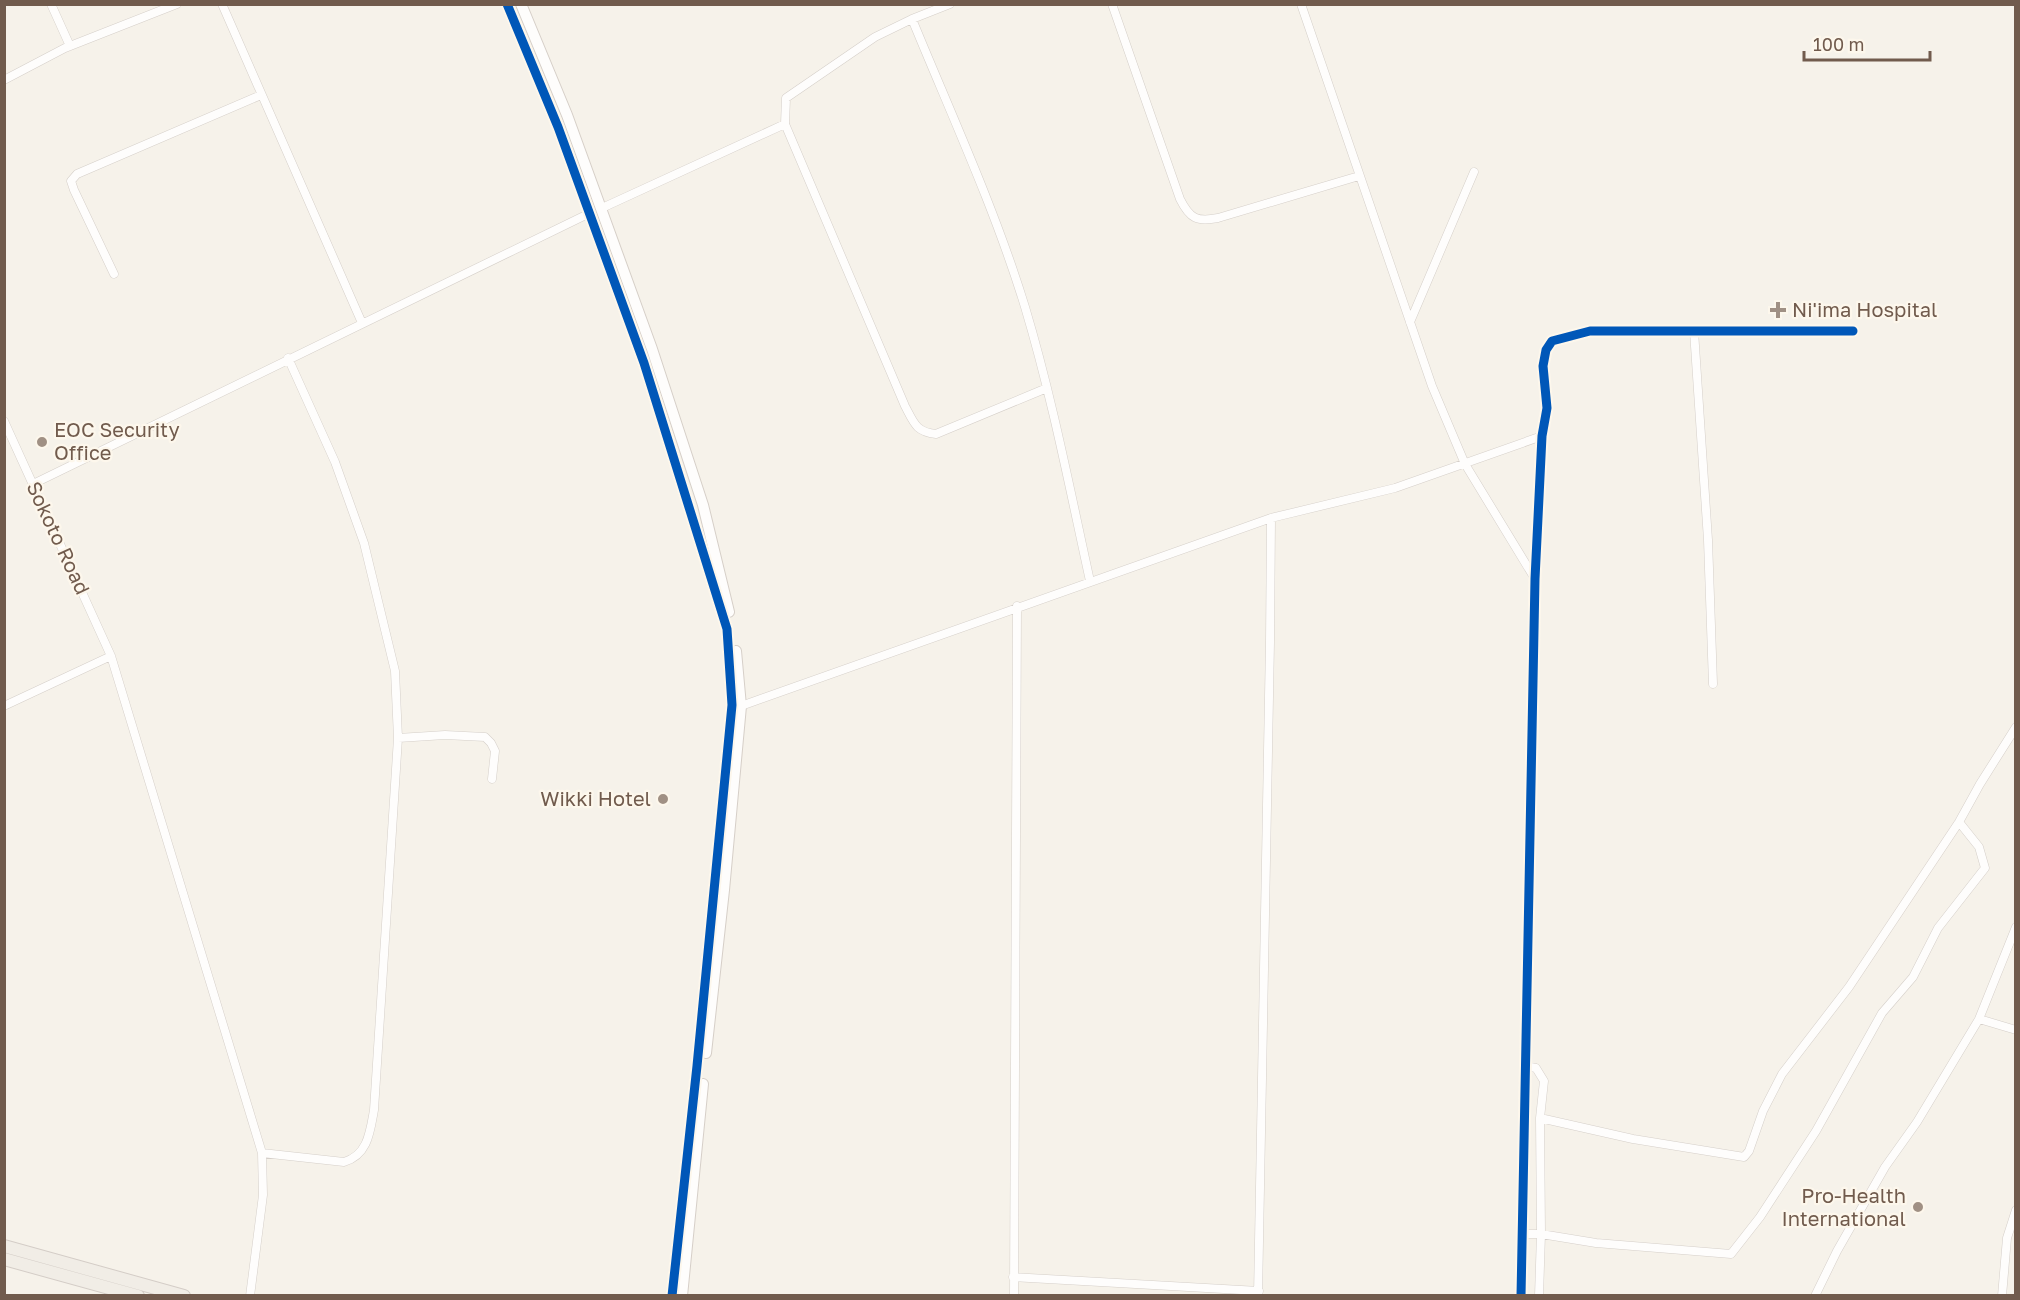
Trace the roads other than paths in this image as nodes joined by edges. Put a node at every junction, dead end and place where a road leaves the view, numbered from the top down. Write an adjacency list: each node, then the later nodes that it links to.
1 (51, 4): 10 (street)
2 (177, 4): 10 (street)
3 (222, 4): 12 (street)
4 (507, 4): 17 (street)
5 (521, 4): 16 (street)
6 (950, 4): 9 (street)
7 (1112, 4): 15 (street)
8 (1302, 4): 15 (street)
9 (912, 19): 13 (street); 24 (street)
10 (70, 46): 11 (street)
11 (4, 80)
12 (261, 95): 18 (street); 20 (street)
13 (785, 124): 16 (street); 24 (street)
14 (1473, 172): 19 (street)
15 (1359, 176): 19 (street)
16 (602, 208): 35 (street)
17 (590, 213): 20 (street); 35 (street)
18 (114, 274)
19 (1410, 322): 27 (street)
20 (362, 323): 23 (street)
21 (1694, 331): 22 (street); 26 (street); 34 (street)
22 (1853, 331)
23 (288, 358): 28 (street); 38 (street)
24 (1047, 388): 31 (street)
25 (4, 421): 28 (street, Sokoto Road)
26 (1542, 436): 27 (street); 30 (street)
27 (1465, 464): 29 (street); 30 (street)
28 (33, 484): 33 (street, Sokoto Road)
29 (1271, 518): 31 (street); 54 (street)
30 (1535, 579): 44 (street)
31 (1090, 581): 32 (street)
32 (1017, 606): 35 (street); 52 (street)
33 (111, 656): 36 (street); 46 (street, Sokoto Road)
34 (1713, 684)
35 (737, 705): 57 (street); 58 (street)
36 (4, 706)
37 (2016, 727): 40 (street)
38 (398, 738): 39 (street); 46 (street)
39 (492, 779)
40 (1959, 822): 45 (street); 49 (street)
41 (2016, 927): 42 (street)
42 (1979, 1019): 43 (street); 62 (street)
43 (2016, 1030)
44 (1525, 1066): 45 (street); 48 (street)
45 (1540, 1118): 49 (street)
46 (262, 1153): 56 (street, Sokoto Road)
47 (2016, 1210): 63 (street)
48 (1522, 1234): 49 (street); 60 (street)
49 (1541, 1234): 61 (street)
50 (4, 1246): 53 (main road)
51 (4, 1259): 53 (main road)
52 (1013, 1277): 54 (street); 59 (street)
53 (131, 1291): 55 (main road)
54 (1258, 1293)
55 (184, 1296)
56 (250, 1296)
57 (672, 1296)
58 (682, 1296)
59 (1014, 1296)
60 (1521, 1296)
61 (1539, 1296)
62 (1815, 1296)
63 (2002, 1296)

